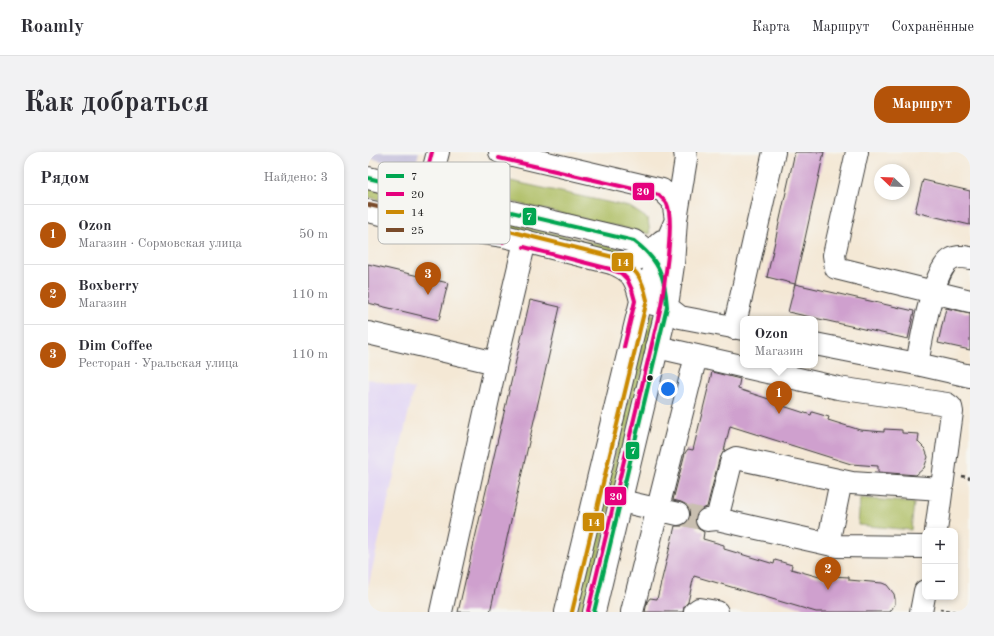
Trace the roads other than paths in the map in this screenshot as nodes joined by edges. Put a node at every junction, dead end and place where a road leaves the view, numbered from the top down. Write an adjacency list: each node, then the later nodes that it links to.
1 (438, 152): 6 (main road)
2 (500, 152): 12 (main road)
3 (685, 152): 12 (main road)
4 (774, 152): 22 (main road)
5 (857, 152): 18 (main road)
6 (436, 162)
7 (368, 178): 8 (main road)
8 (378, 180)
9 (368, 210): 10 (main road)
10 (378, 212)
11 (510, 215): 15 (main road)
12 (676, 220): 15 (main road); 15 (main road); 21 (main road)
13 (510, 237): 14 (main road)
14 (525, 241): 17 (main road); 28 (main road)
15 (647, 253): 17 (main road); 19 (main road); 21 (main road)
16 (970, 258): 18 (main road)
17 (612, 263): 19 (main road)
18 (932, 292): 20 (main road); 29 (main road)
19 (639, 294): 21 (main road); 42 (main road)
20 (970, 301)
21 (667, 307): 23 (main road); 26 (main road)
22 (742, 316)
23 (739, 329)
24 (368, 333): 28 (main road)
25 (818, 345): 29 (main road)
26 (657, 347): 27 (main road); 35 (main road)
27 (696, 356): 30 (main road); 36 (main road)
28 (496, 363): 41 (main road)
29 (917, 364): 32 (main road)
30 (740, 366)
31 (749, 368): 34 (main road)
32 (970, 376)
33 (841, 481): 34 (main road); 38 (main road); 38 (main road)
34 (941, 489): 37 (main road)
35 (621, 501): 36 (main road); 43 (main road)
36 (668, 511): 44 (main road)
37 (936, 528)
38 (828, 544): 39 (main road)
39 (922, 547)
40 (923, 600): 47 (main road)
41 (441, 612)
42 (566, 612)
43 (594, 612)
44 (632, 612)
45 (695, 612): 46 (main road)
46 (717, 612)
47 (921, 612)

